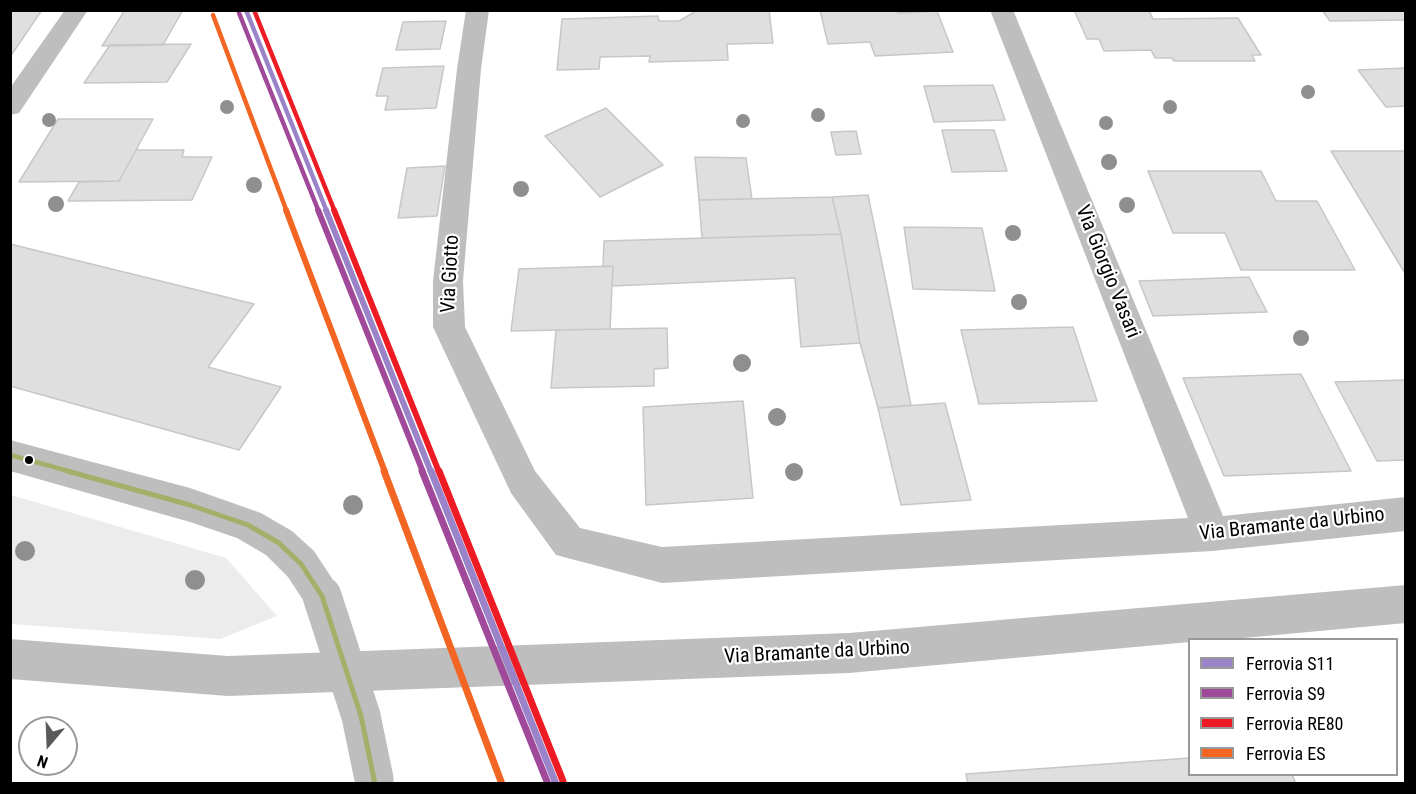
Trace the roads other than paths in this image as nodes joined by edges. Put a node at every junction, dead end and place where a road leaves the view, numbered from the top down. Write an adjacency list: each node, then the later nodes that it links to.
1 (76, 10): 4 (street)
2 (478, 10): 8 (street, Via Giotto)
3 (1001, 10): 7 (street, Via Giorgio Vasari)
4 (10, 108)
5 (10, 455): 11 (street, bridge)
6 (1406, 514): 7 (street, Via Bramante da Urbino)
7 (1212, 534): 8 (street, Via Bramante da Urbino)
8 (569, 543)
9 (1406, 604): 10 (street, Via Bramante da Urbino)
10 (10, 659)
11 (374, 781)

